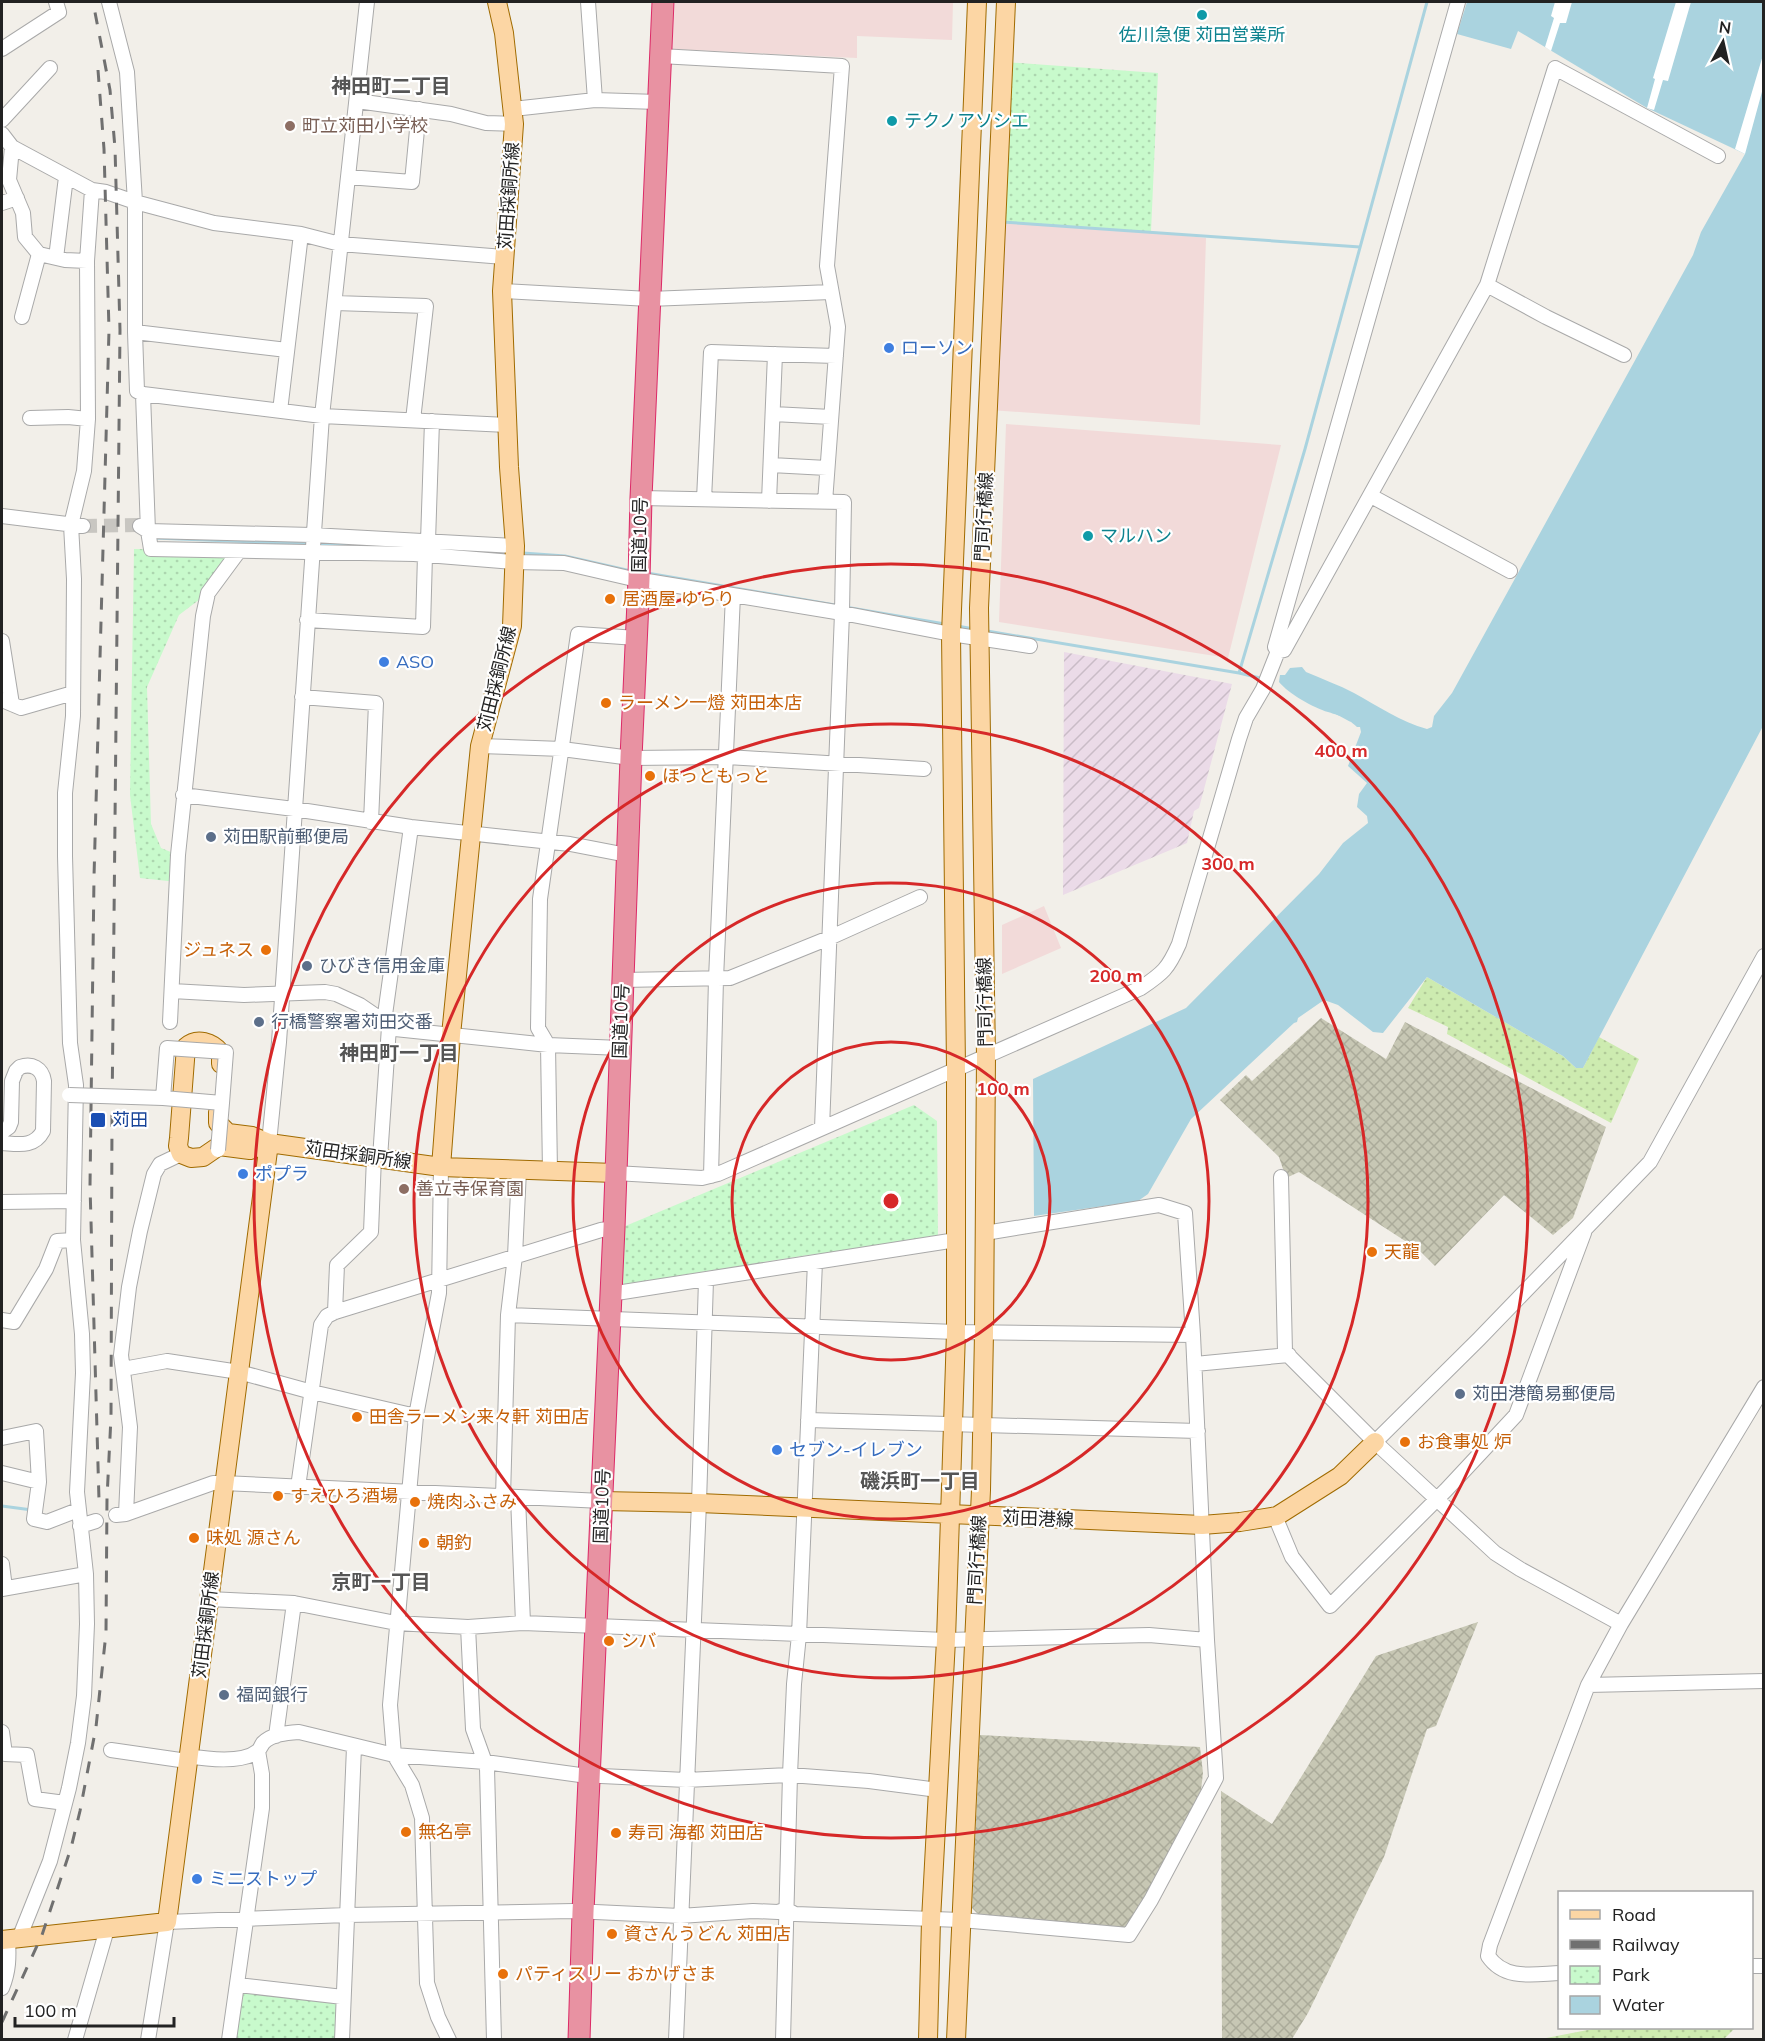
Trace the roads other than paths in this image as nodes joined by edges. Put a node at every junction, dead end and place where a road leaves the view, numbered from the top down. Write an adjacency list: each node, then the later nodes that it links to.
1 (56, 2): 11 (street)
2 (109, 2): 27 (street)
3 (367, 2): 14 (street)
4 (496, 2): 18 (main road, 苅田採銅所線)
5 (588, 2): 15 (street)
6 (653, 2): 16 (highway, 国道10号)
7 (663, 2): 12 (highway, 国道10号)
8 (977, 2): 77 (main road, 門司行橋線)
9 (1006, 2): 79 (main road, 門司行橋線)
10 (1458, 2): 82 (street)
11 (2, 49)
12 (660, 56): 16 (highway, 国道10号); 37 (street)
13 (50, 68): 19 (street)
14 (357, 100): 17 (street); 24 (street)
15 (596, 100): 16 (street); 18 (street)
16 (654, 102): 38 (highway, 国道10号)
17 (419, 109): 18 (street); 24 (street)
18 (514, 117): 32 (main road, 苅田採銅所線)
19 (2, 120)
20 (2, 134): 21 (street)
21 (12, 147): 23 (street); 26 (street)
22 (1718, 156): 35 (street)
23 (66, 177): 25 (street); 33 (street)
24 (348, 177): 30 (street)
25 (92, 190): 27 (street); 34 (street)
26 (17, 198): 28 (street); 31 (street)
27 (135, 202): 29 (street); 41 (street)
28 (2, 203)
29 (301, 234): 30 (street); 42 (street)
30 (340, 244): 32 (street); 39 (street)
31 (39, 254): 33 (street); 40 (street)
32 (504, 257): 36 (main road, 苅田採銅所線)
33 (56, 258): 34 (street)
34 (87, 261): 52 (street)
35 (1487, 285): 44 (street); 58 (street)
36 (502, 291): 38 (street); 55 (main road, 苅田採銅所線)
37 (831, 292): 38 (street); 45 (street)
38 (645, 298): 59 (highway, 国道10号); 73 (highway, 国道10号)
39 (335, 303): 49 (street); 53 (street)
40 (22, 317)
41 (135, 332): 42 (street); 46 (street)
42 (287, 350): 47 (street)
43 (776, 354): 45 (street); 48 (street); 60 (street)
44 (1624, 355)
45 (836, 356): 50 (street)
46 (143, 394): 47 (street); 65 (street)
47 (280, 411): 49 (street)
48 (773, 414): 50 (street); 56 (street)
49 (322, 417): 53 (street); 66 (street)
50 (831, 417): 57 (street)
51 (30, 418): 52 (street)
52 (88, 419): 64 (street)
53 (413, 420): 54 (street)
54 (432, 422): 55 (street); 67 (street)
55 (507, 425): 70 (main road, 苅田採銅所線)
56 (771, 465): 57 (street); 61 (street)
57 (827, 468): 62 (street)
58 (1371, 496): 72 (street); 82 (street)
59 (641, 498): 60 (street); 73 (highway, 国道10号)
60 (704, 500): 61 (street)
61 (769, 501): 62 (street)
62 (825, 502): 75 (street)
63 (2, 516): 64 (street)
64 (77, 526): 83 (street)
65 (143, 528): 66 (street); 68 (street)
66 (312, 535): 67 (street); 69 (street)
67 (429, 541): 70 (street)
68 (239, 551): 69 (street); 92 (street)
69 (311, 554): 71 (street); 76 (street)
70 (514, 554): 71 (street); 73 (street); 86 (main road, 苅田採銅所線)
71 (425, 555): 76 (street)
72 (1510, 571)
73 (634, 579): 74 (street); 78 (highway, 国道10号)
74 (733, 595): 75 (street); 89 (street)
75 (842, 613): 77 (street); 90 (street)
76 (307, 620): 84 (street)
77 (951, 634): 79 (street); 112 (main road, 門司行橋線)
78 (632, 638): 87 (street); 88 (highway, 国道10号)
79 (979, 639): 81 (street); 111 (main road, 門司行橋線)
80 (2, 641): 85 (street)
81 (1030, 646)
82 (1278, 651): 111 (street)
83 (73, 693): 85 (street); 129 (street)
84 (302, 697): 93 (street); 94 (street)
85 (7, 702)
86 (480, 746): 87 (street); 96 (main road, 苅田採銅所線)
87 (562, 749): 88 (street); 97 (street)
88 (626, 757): 89 (street); 98 (highway, 国道10号)
89 (727, 757): 90 (street); 102 (street)
90 (835, 764): 91 (street); 100 (street)
91 (924, 769)
92 (183, 795): 93 (street); 104 (street)
93 (294, 809): 94 (street); 105 (street)
94 (371, 822): 95 (street)
95 (411, 827): 96 (street); 107 (street)
96 (471, 832): 97 (street); 108 (main road, 苅田採銅所線)
97 (548, 842): 98 (street); 109 (street)
98 (622, 854): 103 (highway, 国道10号); 110 (highway, 国道10号)
99 (920, 897): 100 (street)
100 (829, 938): 102 (street); 116 (street)
101 (1764, 956): 131 (street)
102 (716, 979): 103 (street); 127 (street)
103 (622, 981): 110 (highway, 国道10号)
104 (172, 991): 105 (street); 106 (street)
105 (282, 993): 107 (street); 119 (street)
106 (170, 1022)
107 (387, 1024): 108 (street); 122 (street)
108 (451, 1035): 109 (street); 123 (main road, 苅田採銅所線)
109 (548, 1045): 110 (street); 125 (street)
110 (615, 1048): 126 (highway, 国道10号)
111 (986, 1056): 112 (street); 133 (main road, 門司行橋線)
112 (956, 1069): 116 (street); 135 (main road, 門司行橋線)
113 (69, 1095): 114 (street, bridge)
114 (163, 1098): 115 (street, bridge); 115 (street, bridge)
115 (222, 1103): 120 (street, bridge)
116 (822, 1128): 127 (street)
117 (2, 1132): 118 (street)
118 (2, 1143)
119 (269, 1143): 121 (main road); 121 (main road); 122 (main road, 苅田採銅所線); 153 (main road, 苅田採銅所線)
120 (218, 1150)
121 (181, 1154): 152 (street)
122 (377, 1158): 123 (main road, 苅田採銅所線); 141 (street)
123 (441, 1167): 124 (main road); 138 (street)
124 (519, 1170): 125 (main road); 136 (street)
125 (550, 1172): 126 (main road)
126 (609, 1173): 127 (street); 132 (highway, 国道10号)
127 (711, 1176)
128 (1281, 1177): 150 (street)
129 (74, 1201): 130 (street); 134 (street)
130 (2, 1202)
131 (1587, 1226): 162 (street); 170 (street)
132 (608, 1229): 136 (street); 140 (highway, 国道10号); 143 (highway, 国道10号)
133 (985, 1233): 148 (main road, 門司行橋線); 149 (street)
134 (73, 1240): 144 (street); 174 (street)
135 (956, 1240): 137 (street); 147 (main road, 門司行橋線)
136 (515, 1256): 138 (street); 142 (street)
137 (815, 1262): 139 (street); 146 (street)
138 (438, 1280): 141 (street); 156 (street)
139 (706, 1280): 140 (street); 145 (street)
140 (610, 1294): 143 (highway, 国道10号)
141 (335, 1312): 155 (street)
142 (508, 1315): 143 (street); 168 (street)
143 (603, 1318): 145 (street); 171 (highway, 国道10号)
144 (2, 1320)
145 (705, 1321): 146 (street); 172 (street)
146 (812, 1326): 147 (street); 157 (street)
147 (956, 1332): 148 (street); 158 (main road, 門司行橋線)
148 (984, 1333): 149 (street); 159 (main road, 門司行橋線)
149 (1193, 1335): 151 (street)
150 (1289, 1356): 151 (street); 162 (street)
151 (1194, 1364): 160 (street)
152 (123, 1369): 153 (street); 165 (street)
153 (239, 1372): 155 (street); 165 (main road, 苅田採銅所線)
154 (1764, 1387): 188 (street)
155 (312, 1392): 156 (street); 166 (street)
156 (416, 1416): 167 (street)
157 (808, 1420): 158 (street); 173 (street)
158 (953, 1426): 159 (street); 175 (main road, 門司行橋線)
159 (982, 1426): 160 (street); 177 (main road, 門司行橋線)
160 (1198, 1431): 179 (street)
161 (2, 1438): 164 (street)
162 (1375, 1442): 170 (street); 176 (main road, 苅田港線)
163 (2, 1473): 164 (street)
164 (39, 1482): 174 (street)
165 (223, 1483): 166 (street); 184 (main road, 苅田採銅所線)
166 (298, 1487): 167 (street)
167 (408, 1492): 168 (street); 186 (street)
168 (503, 1497): 169 (street)
169 (518, 1497): 171 (street); 187 (street)
170 (1435, 1499): 176 (street); 188 (street)
171 (596, 1501): 172 (main road, 苅田港線); 189 (highway, 国道10号)
172 (699, 1503): 173 (main road, 苅田港線); 191 (street)
173 (803, 1509): 175 (main road, 苅田港線); 192 (street)
174 (78, 1510): 180 (street)
175 (950, 1514): 177 (main road, 苅田港線); 194 (main road, 門司行橋線)
176 (1276, 1516): 179 (main road, 苅田港線)
177 (979, 1517): 179 (main road, 苅田港線); 193 (main road, 門司行橋線)
178 (96, 1521): 180 (street)
179 (1202, 1525): 195 (street)
180 (80, 1526): 182 (street)
181 (2, 1564): 183 (street)
182 (86, 1574): 183 (street); 210 (street)
183 (3, 1589)
184 (210, 1599): 185 (street); 204 (main road, 苅田採銅所線)
185 (294, 1603): 186 (street); 199 (street)
186 (396, 1623): 190 (street); 203 (street)
187 (523, 1623): 189 (street); 190 (street)
188 (1621, 1624): 197 (street)
189 (591, 1625): 191 (street); 206 (highway, 国道10号)
190 (468, 1627): 205 (street)
191 (693, 1630): 192 (street); 208 (street)
192 (799, 1635): 194 (street); 207 (street)
193 (974, 1639): 194 (street); 195 (street); 219 (main road, 門司行橋線)
194 (946, 1640): 209 (main road, 門司行橋線)
195 (1207, 1640): 219 (street)
196 (1764, 1681): 197 (street)
197 (1588, 1685): 223 (street)
198 (2, 1732): 210 (street)
199 (276, 1736): 200 (street); 202 (street)
200 (354, 1746): 203 (street); 214 (street)
201 (111, 1750): 204 (street)
202 (258, 1751): 204 (street); 217 (street)
203 (394, 1755): 205 (street); 215 (street)
204 (188, 1759): 220 (main road, 苅田採銅所線)
205 (485, 1762): 206 (street); 213 (street)
206 (584, 1775): 208 (street); 212 (highway, 国道10号)
207 (790, 1775): 208 (street); 209 (street); 211 (street)
208 (686, 1780): 216 (street)
209 (938, 1790): 218 (main road, 門司行橋線)
210 (65, 1803): 222 (street)
211 (786, 1909): 216 (street); 218 (street); 236 (street)
212 (579, 1911): 213 (street); 216 (street); 233 (highway, 国道10号); 234 (highway, 国道10号)
213 (489, 1912): 215 (street); 232 (street)
214 (347, 1915): 215 (street); 217 (street); 226 (street)
215 (424, 1915): 231 (street)
216 (680, 1916): 235 (street)
217 (248, 1919): 220 (street); 224 (street)
218 (931, 1920): 219 (street); 237 (main road, 門司行橋線)
219 (961, 1920): 238 (main road, 門司行橋線)
220 (167, 1922): 221 (main road); 228 (street)
221 (107, 1929): 222 (main road); 227 (street)
222 (10, 1938): 225 (street)
223 (1558, 1973)
224 (238, 1985): 226 (street); 229 (street)
225 (2, 1988)
226 (343, 1997): 230 (street)
227 (75, 2040)
228 (148, 2040)
229 (229, 2040)
230 (342, 2040)
231 (449, 2040)
232 (494, 2040)
233 (569, 2040)
234 (579, 2040)
235 (676, 2040)
236 (783, 2040)
237 (928, 2040)
238 (956, 2040)

